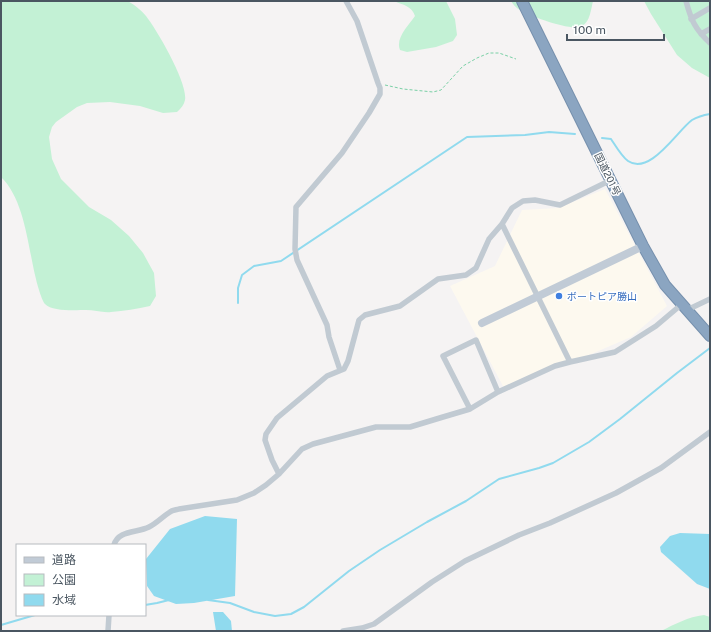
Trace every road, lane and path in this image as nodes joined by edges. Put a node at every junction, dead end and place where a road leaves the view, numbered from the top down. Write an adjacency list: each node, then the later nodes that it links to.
1 (346, 1): 10 (street)
2 (522, 1): 11 (highway, 国道201号)
3 (686, 1): 5 (street)
4 (710, 8): 5 (street)
5 (691, 18): 7 (street)
6 (710, 29): 7 (street)
7 (701, 34): 8 (street)
8 (710, 43)
9 (516, 59): 10 (path)
10 (378, 83): 20 (street)
11 (611, 180): 12 (street); 13 (highway, 国道201号)
12 (502, 224): 14 (street); 20 (street)
13 (642, 246): 14 (street); 16 (highway, 国道201号)
14 (538, 297): 17 (street); 19 (street)
15 (710, 299): 16 (street)
16 (685, 307): 18 (highway, 国道201号); 19 (street)
17 (482, 323)
18 (710, 336)
19 (570, 362): 21 (street)
20 (340, 370): 24 (street)
21 (498, 392): 22 (street); 22 (street)
22 (470, 409): 24 (street)
23 (710, 432): 28 (street)
24 (279, 474): 25 (street)
25 (114, 544)
26 (109, 616): 27 (street)
27 (108, 631)
28 (343, 631)

